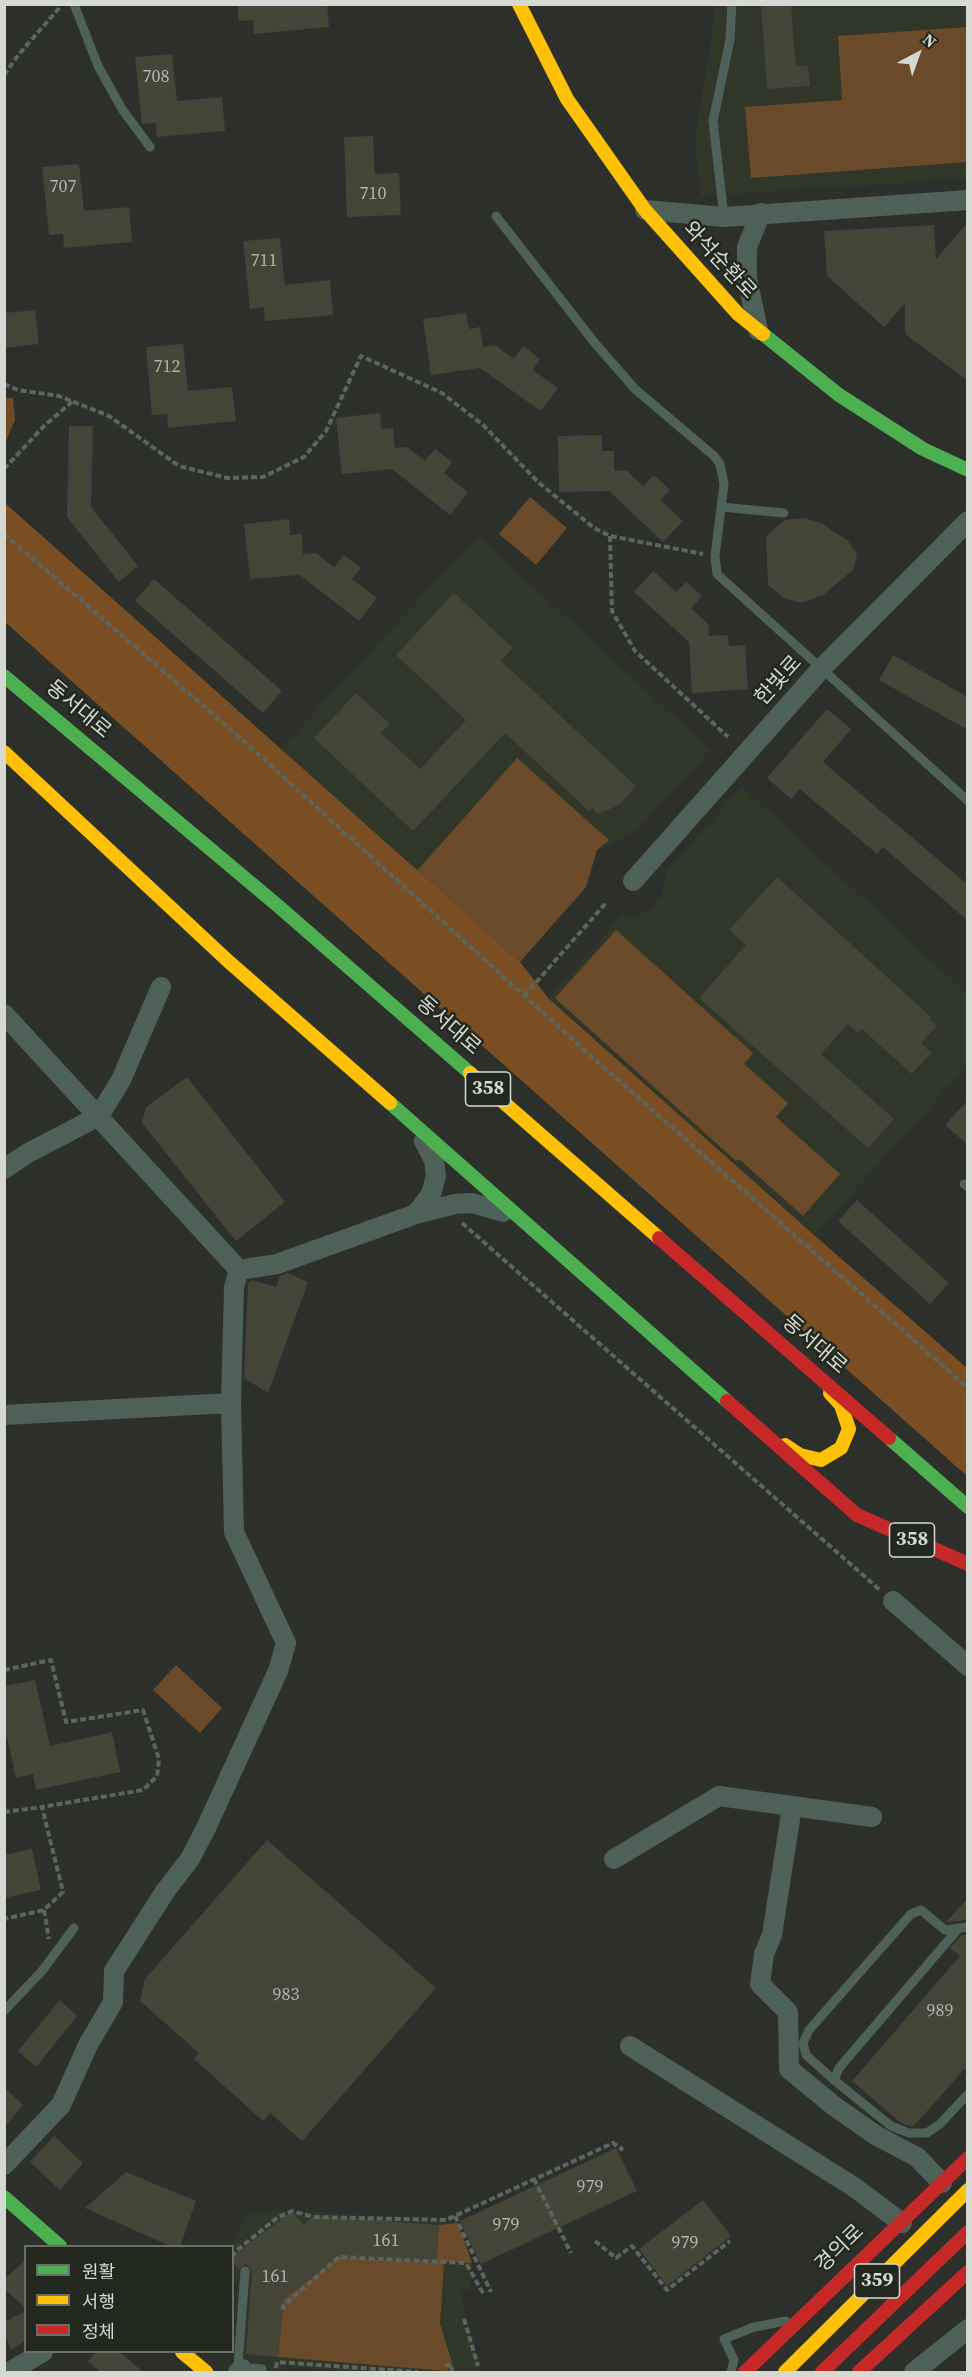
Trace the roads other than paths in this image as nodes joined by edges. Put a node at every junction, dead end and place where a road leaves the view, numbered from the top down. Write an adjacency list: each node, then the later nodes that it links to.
1 (74, 4): 4 (lane)
2 (519, 4): 6 (main road, 와석순환로)
3 (732, 4): 9 (lane)
4 (150, 147)
5 (968, 200): 7 (street)
6 (645, 210): 9 (street); 10 (main road, 와석순환로)
7 (761, 213): 9 (street); 10 (street)
8 (496, 216): 12 (lane)
9 (724, 217)
10 (758, 330): 11 (main road, 와석순환로)
11 (968, 470)
12 (721, 507): 13 (lane); 15 (lane)
13 (784, 513)
14 (968, 521): 15 (street, 한빛로)
15 (821, 669): 19 (lane); 20 (street, 한빛로)
16 (9, 671): 30 (main road, 동서대로 / 358)
17 (4, 752): 21 (main road, 358)
18 (4, 767): 21 (main road)
19 (968, 801)
20 (633, 881)
21 (228, 961): 24 (main road, 358)
22 (161, 987): 25 (street)
23 (4, 1014): 25 (street)
24 (398, 1110): 27 (street); 28 (main road, 358)
25 (99, 1116): 26 (street); 29 (street)
26 (4, 1169)
27 (423, 1212): 28 (street); 29 (street)
28 (528, 1226): 33 (main road, 358)
29 (238, 1270): 31 (street)
30 (805, 1365): 33 (main road); 34 (main road, 동서대로 / 358)
31 (231, 1403): 32 (street); 48 (street)
32 (4, 1415)
33 (751, 1422): 35 (main road, 358)
34 (968, 1507)
35 (968, 1564)
36 (893, 1601): 37 (street)
37 (968, 1666)
38 (792, 1806): 39 (street); 40 (street); 49 (street)
39 (872, 1817)
40 (614, 1859)
41 (74, 1928): 43 (lane)
42 (963, 1928): 45 (lane); 45 (lane)
43 (4, 2011)
44 (630, 2046): 52 (street)
45 (834, 2080): 46 (lane)
46 (968, 2094)
47 (968, 2158): 49 (main road, 경의로)
48 (4, 2165)
49 (942, 2183): 52 (main road, 경의로)
50 (968, 2190): 67 (main road, 359)
51 (4, 2197): 54 (main road)
52 (902, 2223): 57 (main road, 경의로)
53 (968, 2232): 68 (main road, 359)
54 (58, 2245)
55 (245, 2271): 62 (lane)
56 (968, 2272): 69 (main road)
57 (802, 2320): 65 (lane); 66 (main road, 경의로)
58 (968, 2329): 70 (street)
59 (41, 2353): 63 (street)
60 (183, 2353): 64 (main road)
61 (262, 2369): 62 (lane)
62 (240, 2371)
63 (9, 2373)
64 (206, 2373)
65 (730, 2373)
66 (746, 2373)
67 (785, 2373)
68 (822, 2373)
69 (859, 2373)
70 (914, 2373)

